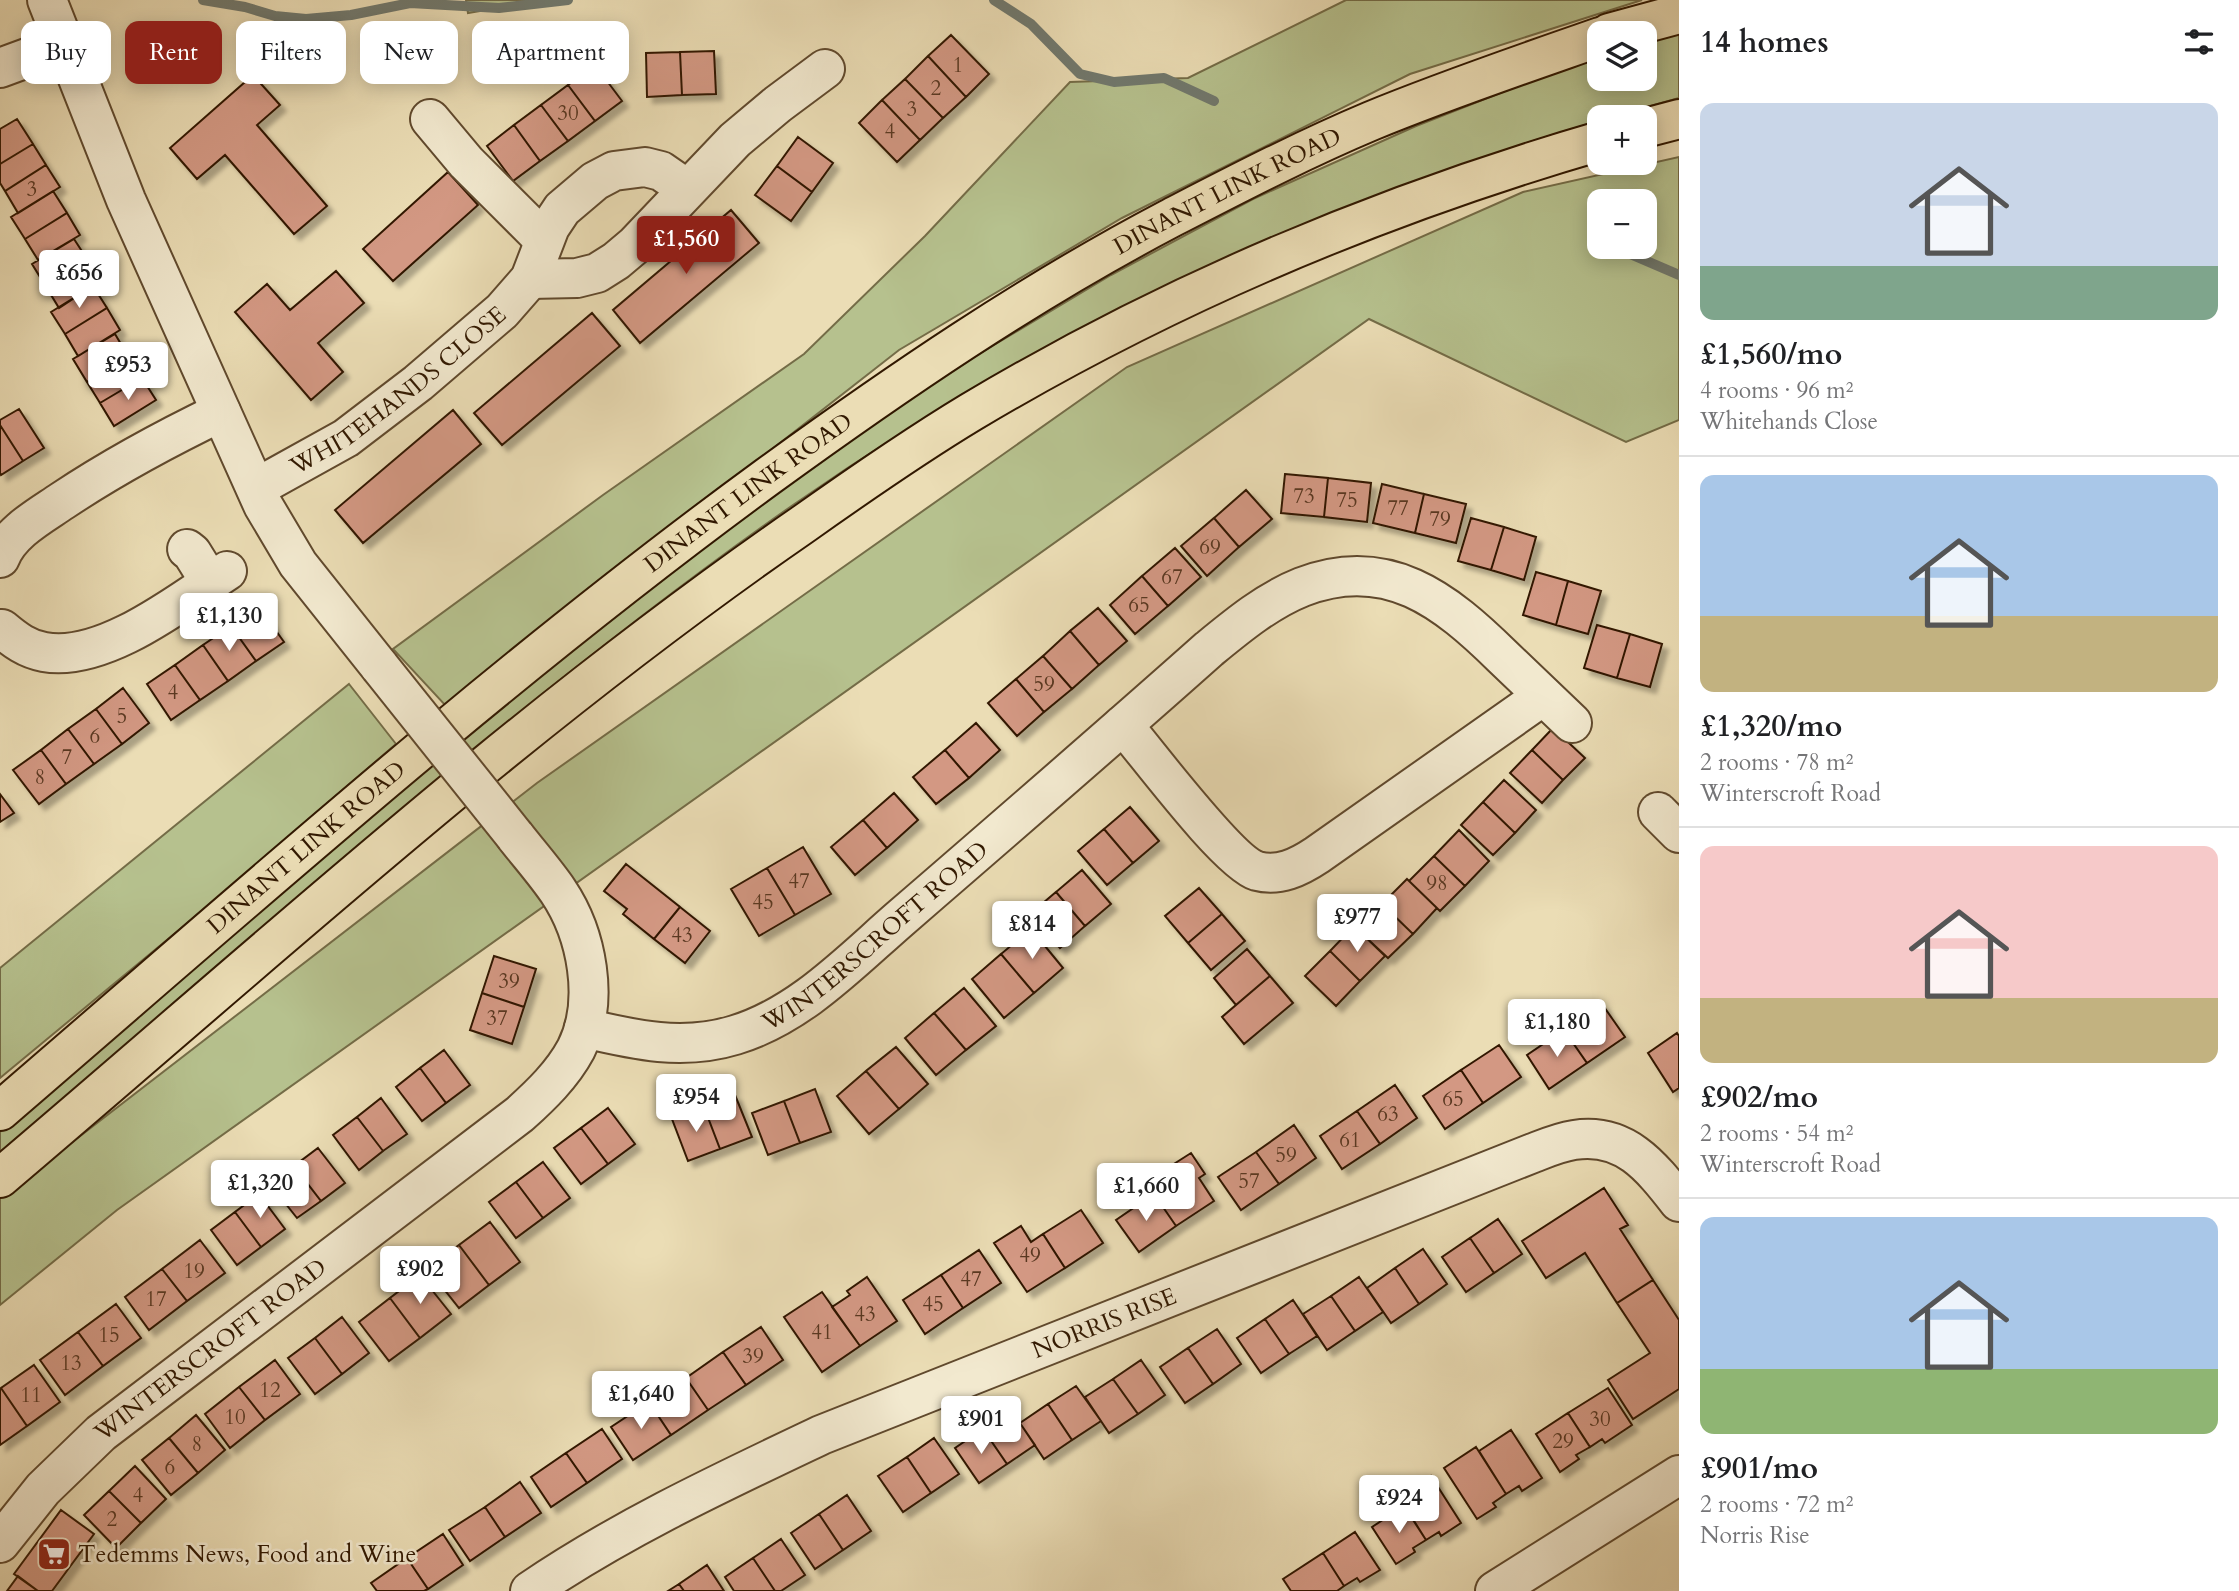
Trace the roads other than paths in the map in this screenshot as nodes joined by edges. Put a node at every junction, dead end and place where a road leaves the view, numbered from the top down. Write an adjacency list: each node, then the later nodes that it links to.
1 (47, 0): 3 (street, WINTERSCROFT ROAD)
2 (1679, 14): 4 (main road)
3 (56, 21)
4 (1653, 21)
5 (1587, 42): 26 (main road, DINANT LINK ROAD)
6 (21, 60): 7 (street)
7 (0, 68)
8 (825, 69): 14 (street)
9 (81, 84): 17 (street, WINTERSCROFT ROAD)
10 (430, 119): 15 (street)
11 (1679, 119): 12 (main road)
12 (1657, 125)
13 (1587, 145): 27 (main road)
14 (687, 189): 15 (street, WHITEHANDS CLOSE); 16 (street)
15 (544, 240): 16 (street, WHITEHANDS CLOSE)
16 (530, 279): 18 (street, WHITEHANDS CLOSE)
17 (221, 412): 18 (street, WINTERSCROFT ROAD); 20 (street)
18 (256, 488): 25 (street, WINTERSCROFT ROAD, bridge)
19 (187, 549): 21 (street)
20 (0, 558)
21 (1, 628)
22 (1543, 696): 23 (street, WINTERSCROFT ROAD); 24 (street, WINTERSCROFT ROAD); 24 (street)
23 (1572, 723)
24 (1123, 725): 25 (street, WINTERSCROFT ROAD)
25 (584, 1028): 30 (street, WINTERSCROFT ROAD)
26 (0, 1111)
27 (0, 1178)
28 (1679, 1202): 31 (street, NORRIS RISE)
29 (1679, 1475): 32 (street)
30 (0, 1543)
31 (530, 1591)
32 (1495, 1591)

